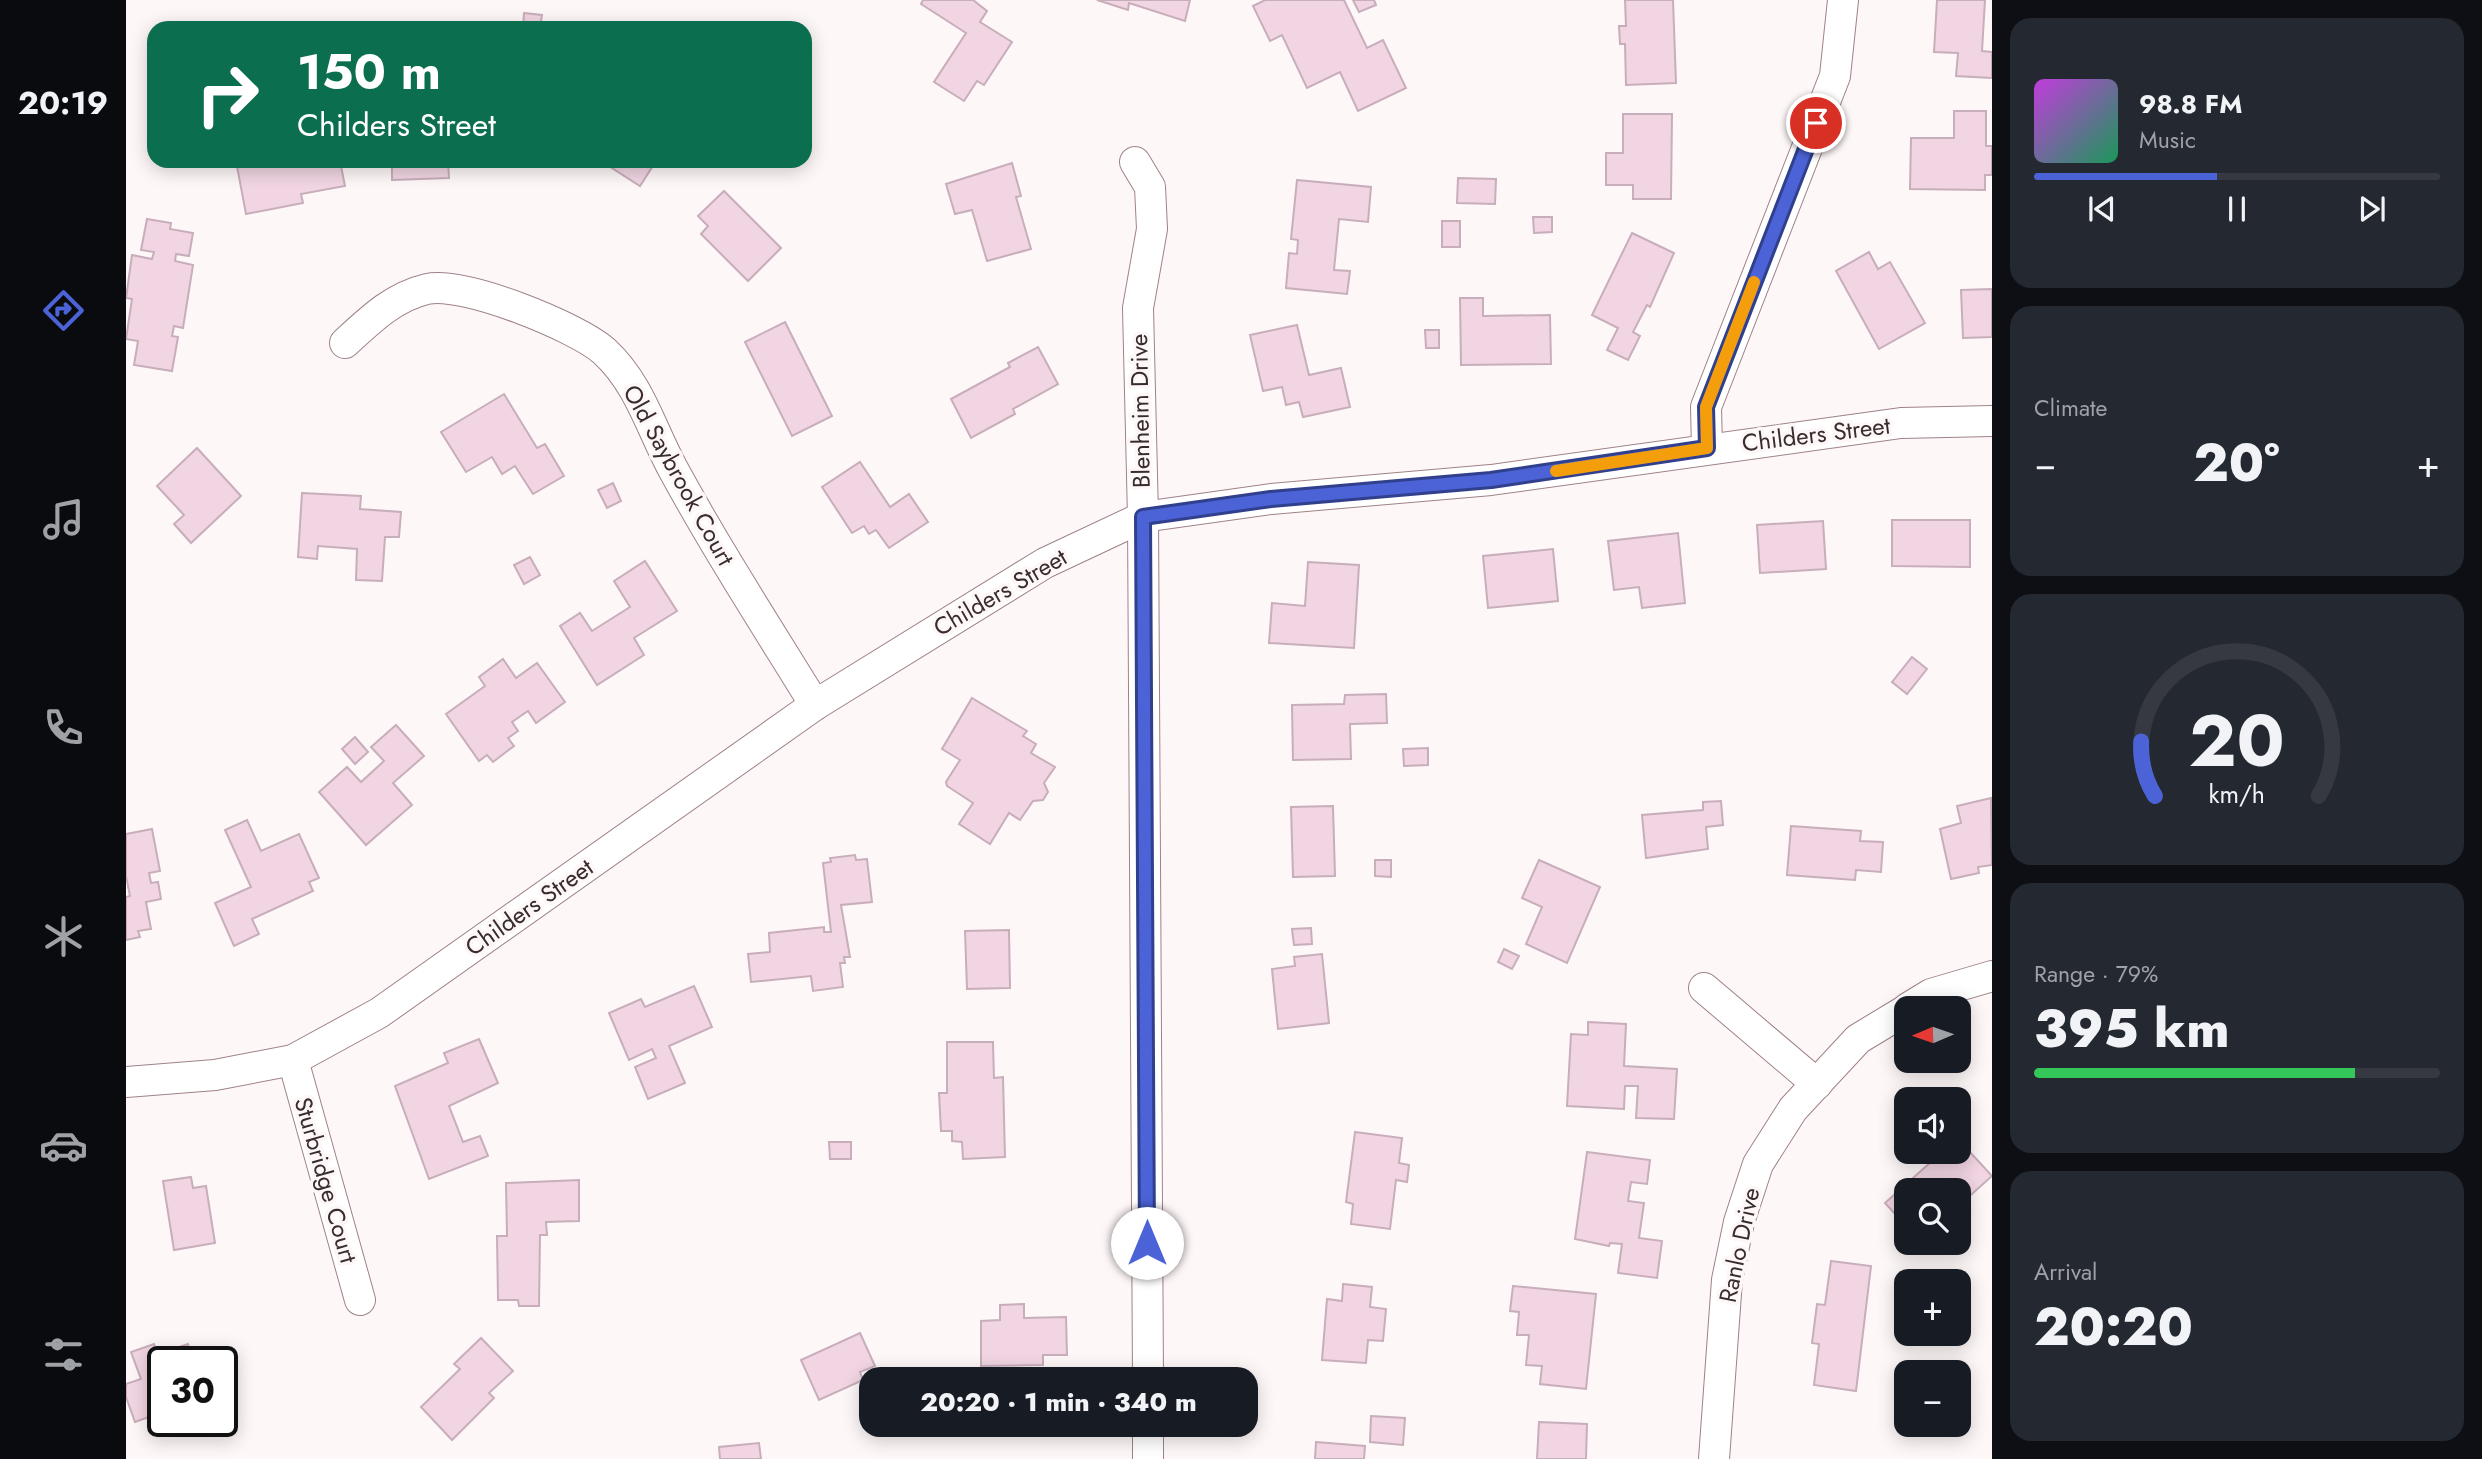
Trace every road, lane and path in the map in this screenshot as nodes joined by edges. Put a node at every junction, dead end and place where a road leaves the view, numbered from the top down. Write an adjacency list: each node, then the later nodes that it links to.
1 (1843, 0): 5 (street)
2 (1135, 162): 6 (street, Blenheim Drive)
3 (345, 343): 7 (street, Old Saybrook Court)
4 (1992, 421): 5 (street, Childers Street)
5 (1707, 448): 6 (street, Childers Street)
6 (1143, 517): 7 (street, Childers Street); 16 (street, Blenheim Drive)
7 (815, 705): 12 (street, Childers Street)
8 (1992, 976): 10 (street, Ranlo Drive)
9 (1704, 988): 14 (street)
10 (1928, 996)
11 (1894, 1017): 14 (street, Ranlo Drive)
12 (293, 1060): 13 (street, Childers Street); 15 (street, Sturbridge Court)
13 (126, 1082)
14 (1816, 1084): 19 (street, Ranlo Drive)
15 (360, 1300)
16 (1147, 1367)
17 (1148, 1437): 18 (street)
18 (1148, 1459)
19 (1714, 1459)

